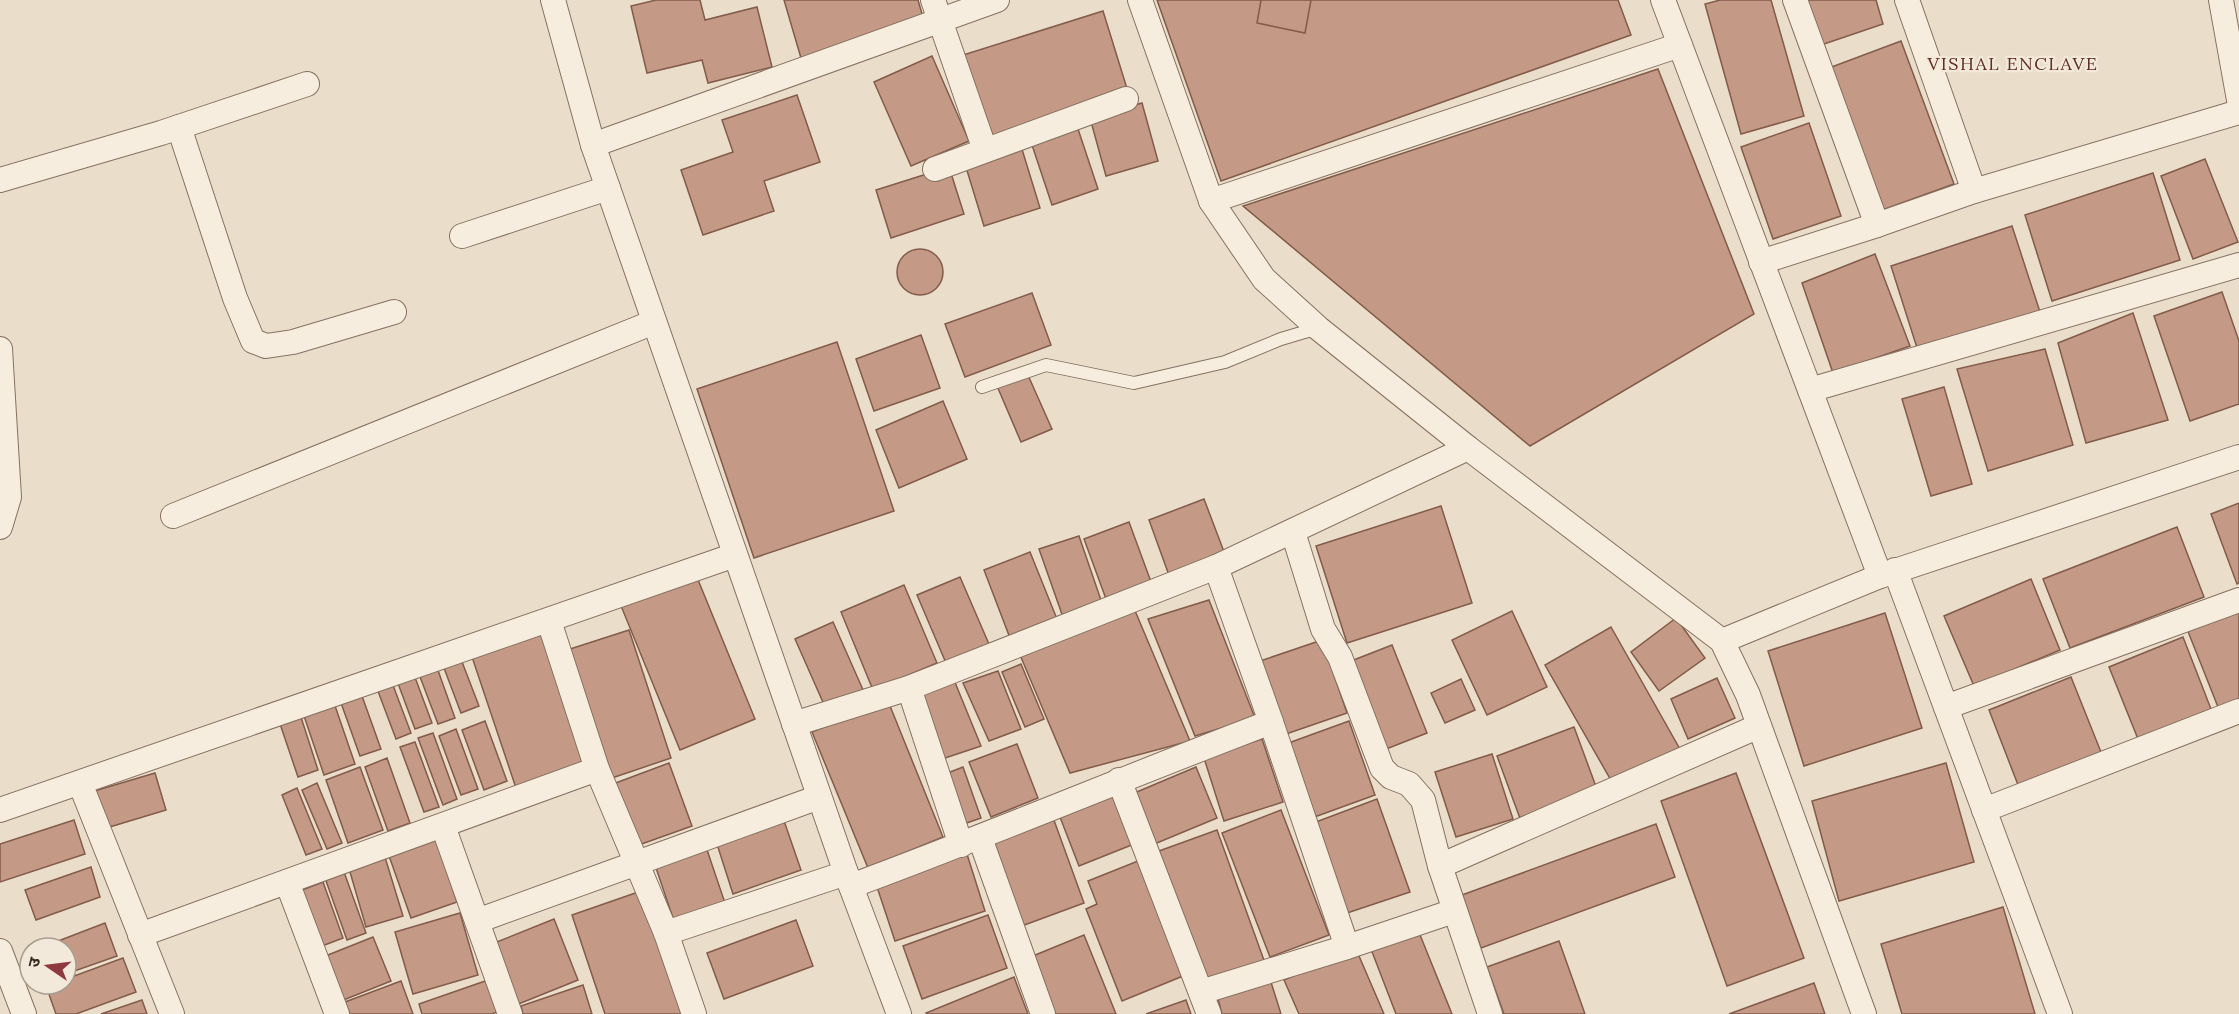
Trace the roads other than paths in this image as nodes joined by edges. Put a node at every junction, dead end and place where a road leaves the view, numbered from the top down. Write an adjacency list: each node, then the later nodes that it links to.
1 (553, 0): 15 (street)
2 (997, 0): 8 (street)
3 (1140, 0): 21 (street)
4 (1663, 0): 9 (street)
5 (1795, 0): 22 (street)
6 (1907, 0): 20 (street)
7 (2221, 0): 12 (street)
8 (937, 10): 15 (street); 16 (street)
9 (1680, 45): 21 (street); 24 (street)
10 (307, 84): 14 (street)
11 (1126, 99): 16 (street)
12 (2239, 100)
13 (2239, 112): 20 (street)
14 (179, 127): 18 (street); 26 (street)
15 (593, 145): 19 (street)
16 (985, 150): 17 (street)
17 (935, 169)
18 (0, 180)
19 (608, 188): 23 (street); 27 (street)
20 (1974, 191): 22 (street)
21 (1211, 201): 28 (street)
22 (1877, 225): 24 (street)
23 (462, 236)
24 (1761, 262): 31 (street)
25 (2239, 265): 31 (street)
26 (394, 312)
27 (654, 322): 34 (street); 37 (street)
28 (1318, 328): 30 (lane); 32 (street)
29 (0, 349): 35 (street)
30 (982, 387)
31 (1810, 390): 39 (street)
32 (1468, 448): 36 (street); 42 (street)
33 (2239, 457): 39 (street)
34 (173, 516)
35 (0, 527)
36 (1293, 532): 38 (street); 58 (street)
37 (735, 555): 41 (street); 47 (street)
38 (1216, 567): 43 (street); 46 (street)
39 (1888, 573): 42 (street); 44 (street)
40 (2239, 600): 44 (street)
41 (549, 621): 49 (street); 51 (street)
42 (1722, 642): 48 (street)
43 (909, 688): 47 (street); 56 (street)
44 (1946, 707): 54 (street)
45 (2239, 711): 54 (street)
46 (1271, 722): 50 (street); 65 (street)
47 (794, 724): 52 (street)
48 (1759, 726): 58 (street); 76 (street)
49 (597, 769): 55 (street); 57 (street)
50 (1119, 780): 56 (street); 67 (street)
51 (80, 783): 53 (street); 64 (street)
52 (819, 797): 57 (street); 59 (street)
53 (0, 810)
54 (1984, 810): 77 (street)
55 (443, 826): 60 (street); 62 (street)
56 (970, 842): 59 (street); 74 (street)
57 (636, 862): 62 (street); 63 (street)
58 (1440, 866): 61 (street)
59 (848, 880): 63 (street); 73 (street)
60 (287, 882): 64 (street); 70 (street)
61 (1454, 911): 65 (street); 75 (street)
62 (477, 921): 71 (street)
63 (666, 933): 72 (street)
64 (140, 935): 69 (street)
65 (1347, 947): 67 (street)
66 (2, 961): 68 (street)
67 (1205, 1003)
68 (24, 1014)
69 (172, 1014)
70 (337, 1014)
71 (510, 1014)
72 (694, 1014)
73 (899, 1014)
74 (1043, 1014)
75 (1488, 1014)
76 (1864, 1014)
77 (2060, 1014)

